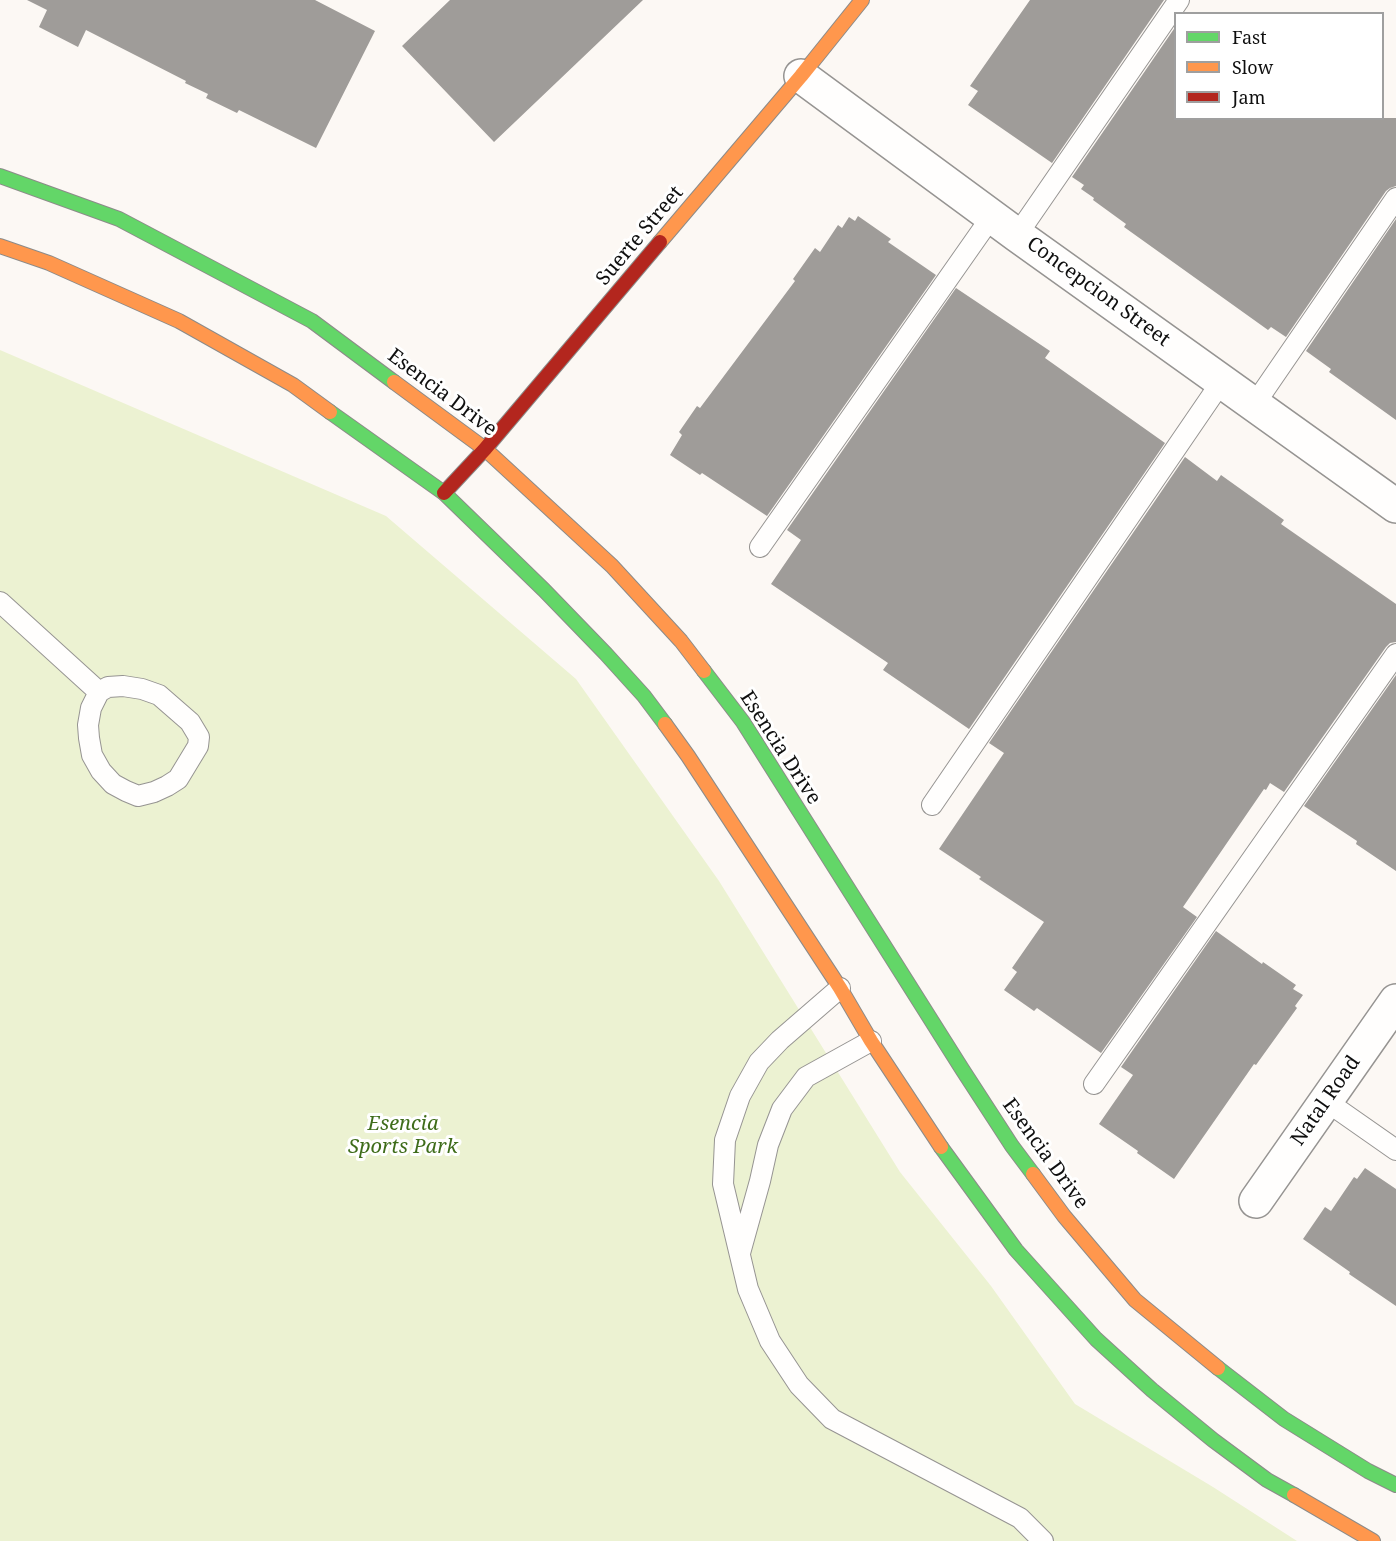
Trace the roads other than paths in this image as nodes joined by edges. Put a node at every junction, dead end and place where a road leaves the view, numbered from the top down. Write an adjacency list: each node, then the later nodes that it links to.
1 (862, 0): 3 (street, Suerte Street)
2 (1179, 0): 6 (lane)
3 (801, 76): 6 (street, Concepcion Street); 10 (street, Suerte Street)
4 (0, 176): 10 (street, Esencia Drive)
5 (1396, 198): 9 (lane)
6 (1004, 226): 8 (street, Concepcion Street); 13 (lane)
7 (0, 246): 11 (street)
8 (1222, 381): 9 (street, Concepcion Street); 17 (lane)
9 (1254, 405): 12 (street, Concepcion Street)
10 (485, 449): 11 (street, Suerte Street); 26 (street, Esencia Drive)
11 (444, 493): 18 (street)
12 (1396, 506)
13 (760, 547)
14 (0, 602): 16 (lane)
15 (1396, 654): 21 (lane)
16 (99, 692): 16 (lane)
17 (932, 805)
18 (840, 988): 20 (street); 25 (lane)
19 (1396, 1001): 22 (street, Natal Road)
20 (871, 1041): 25 (lane); 28 (street)
21 (1094, 1084)
22 (1326, 1101): 23 (lane); 24 (street, Natal Road)
23 (1396, 1150)
24 (1256, 1201)
25 (739, 1255): 27 (lane)
26 (1396, 1485)
27 (1043, 1541)
28 (1373, 1541)

